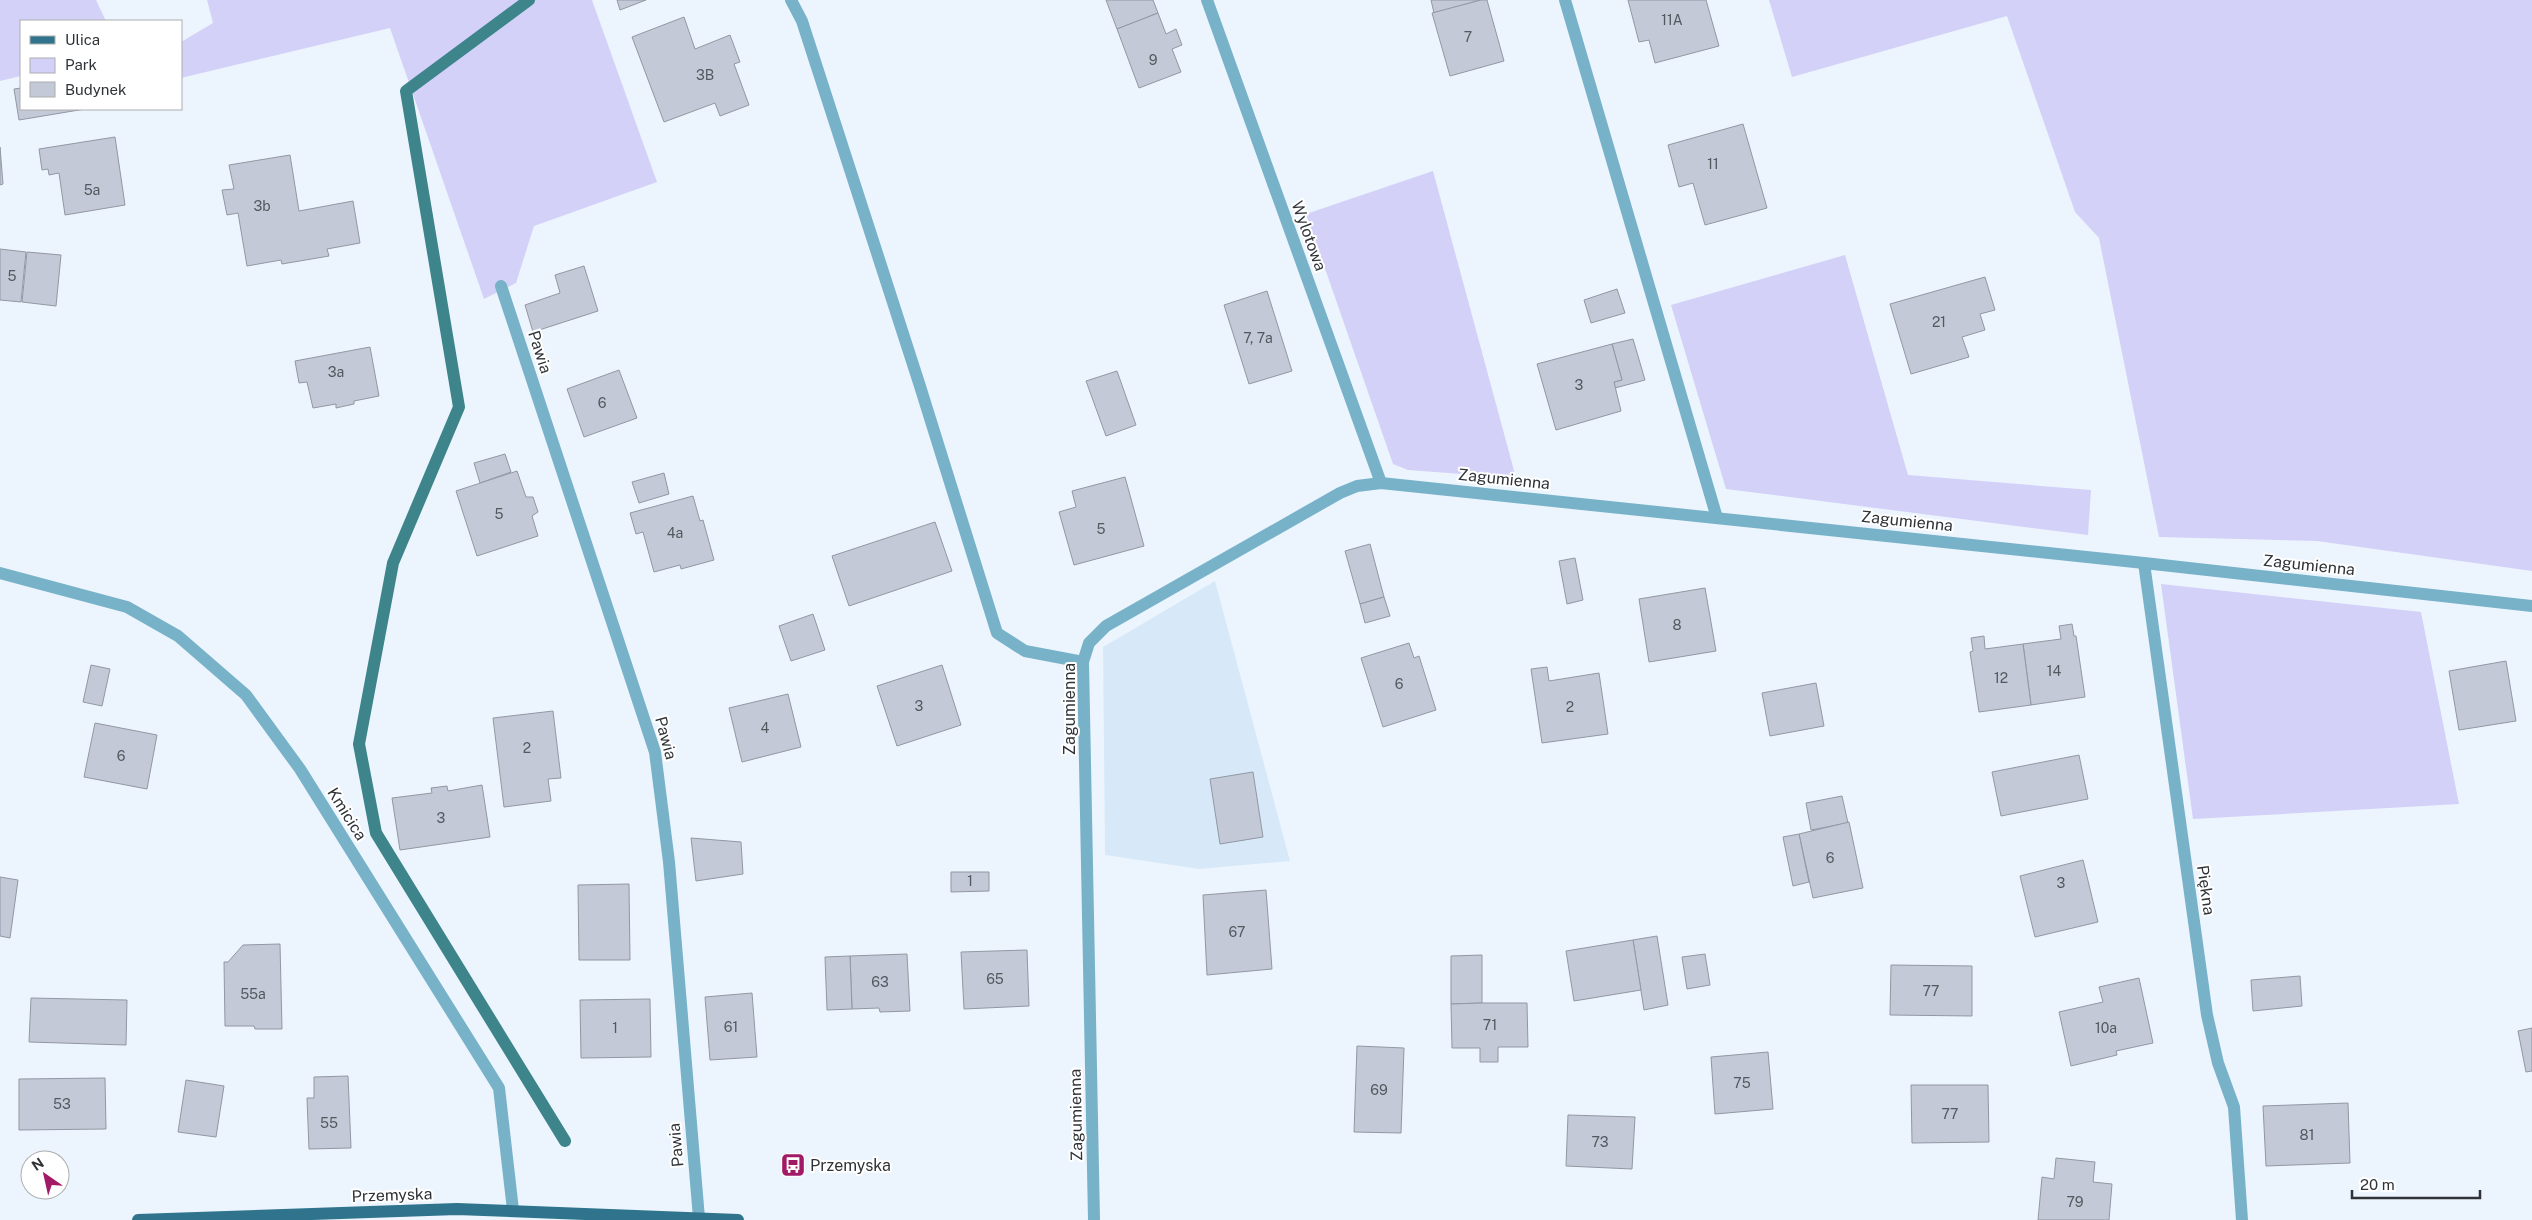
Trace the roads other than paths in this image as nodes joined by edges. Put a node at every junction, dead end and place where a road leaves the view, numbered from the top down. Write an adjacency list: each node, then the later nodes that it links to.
1 (791, 0): 10 (street)
2 (1207, 0): 5 (street, Wylotowa)
3 (1565, 0): 6 (street)
4 (501, 286): 12 (street, Pawia)
5 (1381, 483): 6 (street, Zagumienna); 10 (street, Zagumienna)
6 (1717, 518): 7 (street, Zagumienna)
7 (2144, 563): 9 (street, Zagumienna); 16 (street, Piękna)
8 (0, 573): 11 (street, Kmicica)
9 (2532, 606)
10 (1084, 662): 15 (street, Zagumienna)
11 (513, 1210): 12 (main road, Przemyska); 13 (main road, Przemyska)
12 (699, 1218): 14 (main road, Przemyska)
13 (138, 1220)
14 (738, 1220)
15 (1094, 1220)
16 (2242, 1220)

